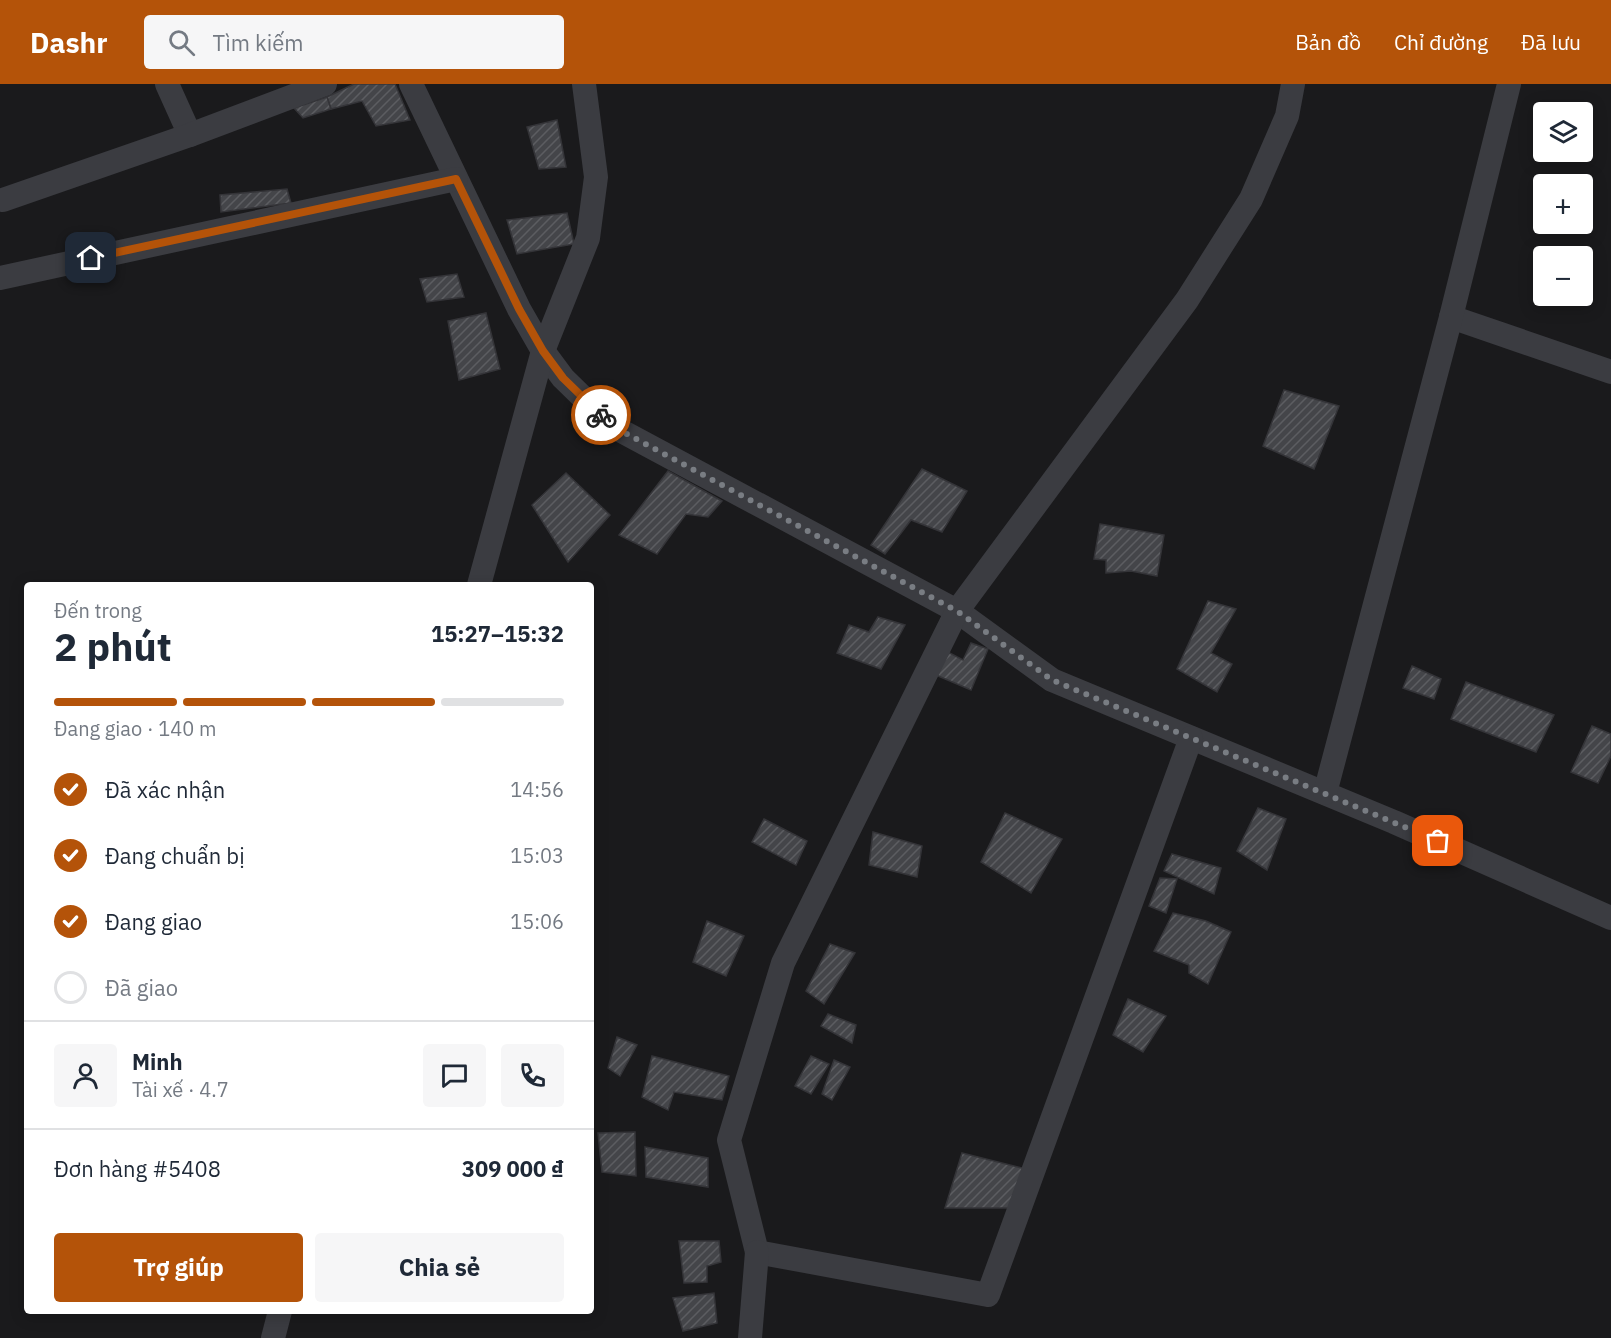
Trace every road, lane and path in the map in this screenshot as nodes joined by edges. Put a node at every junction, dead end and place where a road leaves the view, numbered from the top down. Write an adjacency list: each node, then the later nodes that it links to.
1 (167, 84): 7 (street)
2 (325, 84): 7 (street)
3 (411, 84): 8 (street)
4 (584, 84): 12 (street)
5 (1293, 84): 15 (street)
6 (1509, 84): 11 (street)
7 (190, 135): 9 (street)
8 (456, 179): 10 (street); 12 (street)
9 (3, 200)
10 (0, 278)
11 (1451, 317): 13 (street); 17 (street)
12 (543, 351): 14 (street); 15 (street)
13 (1611, 372)
14 (480, 582)
15 (957, 611): 16 (street); 19 (street)
16 (1191, 738): 17 (street); 19 (street)
17 (1325, 793): 18 (street)
18 (1611, 918)
19 (757, 1252): 22 (street)
20 (279, 1314): 21 (street)
21 (273, 1338)
22 (750, 1338)

